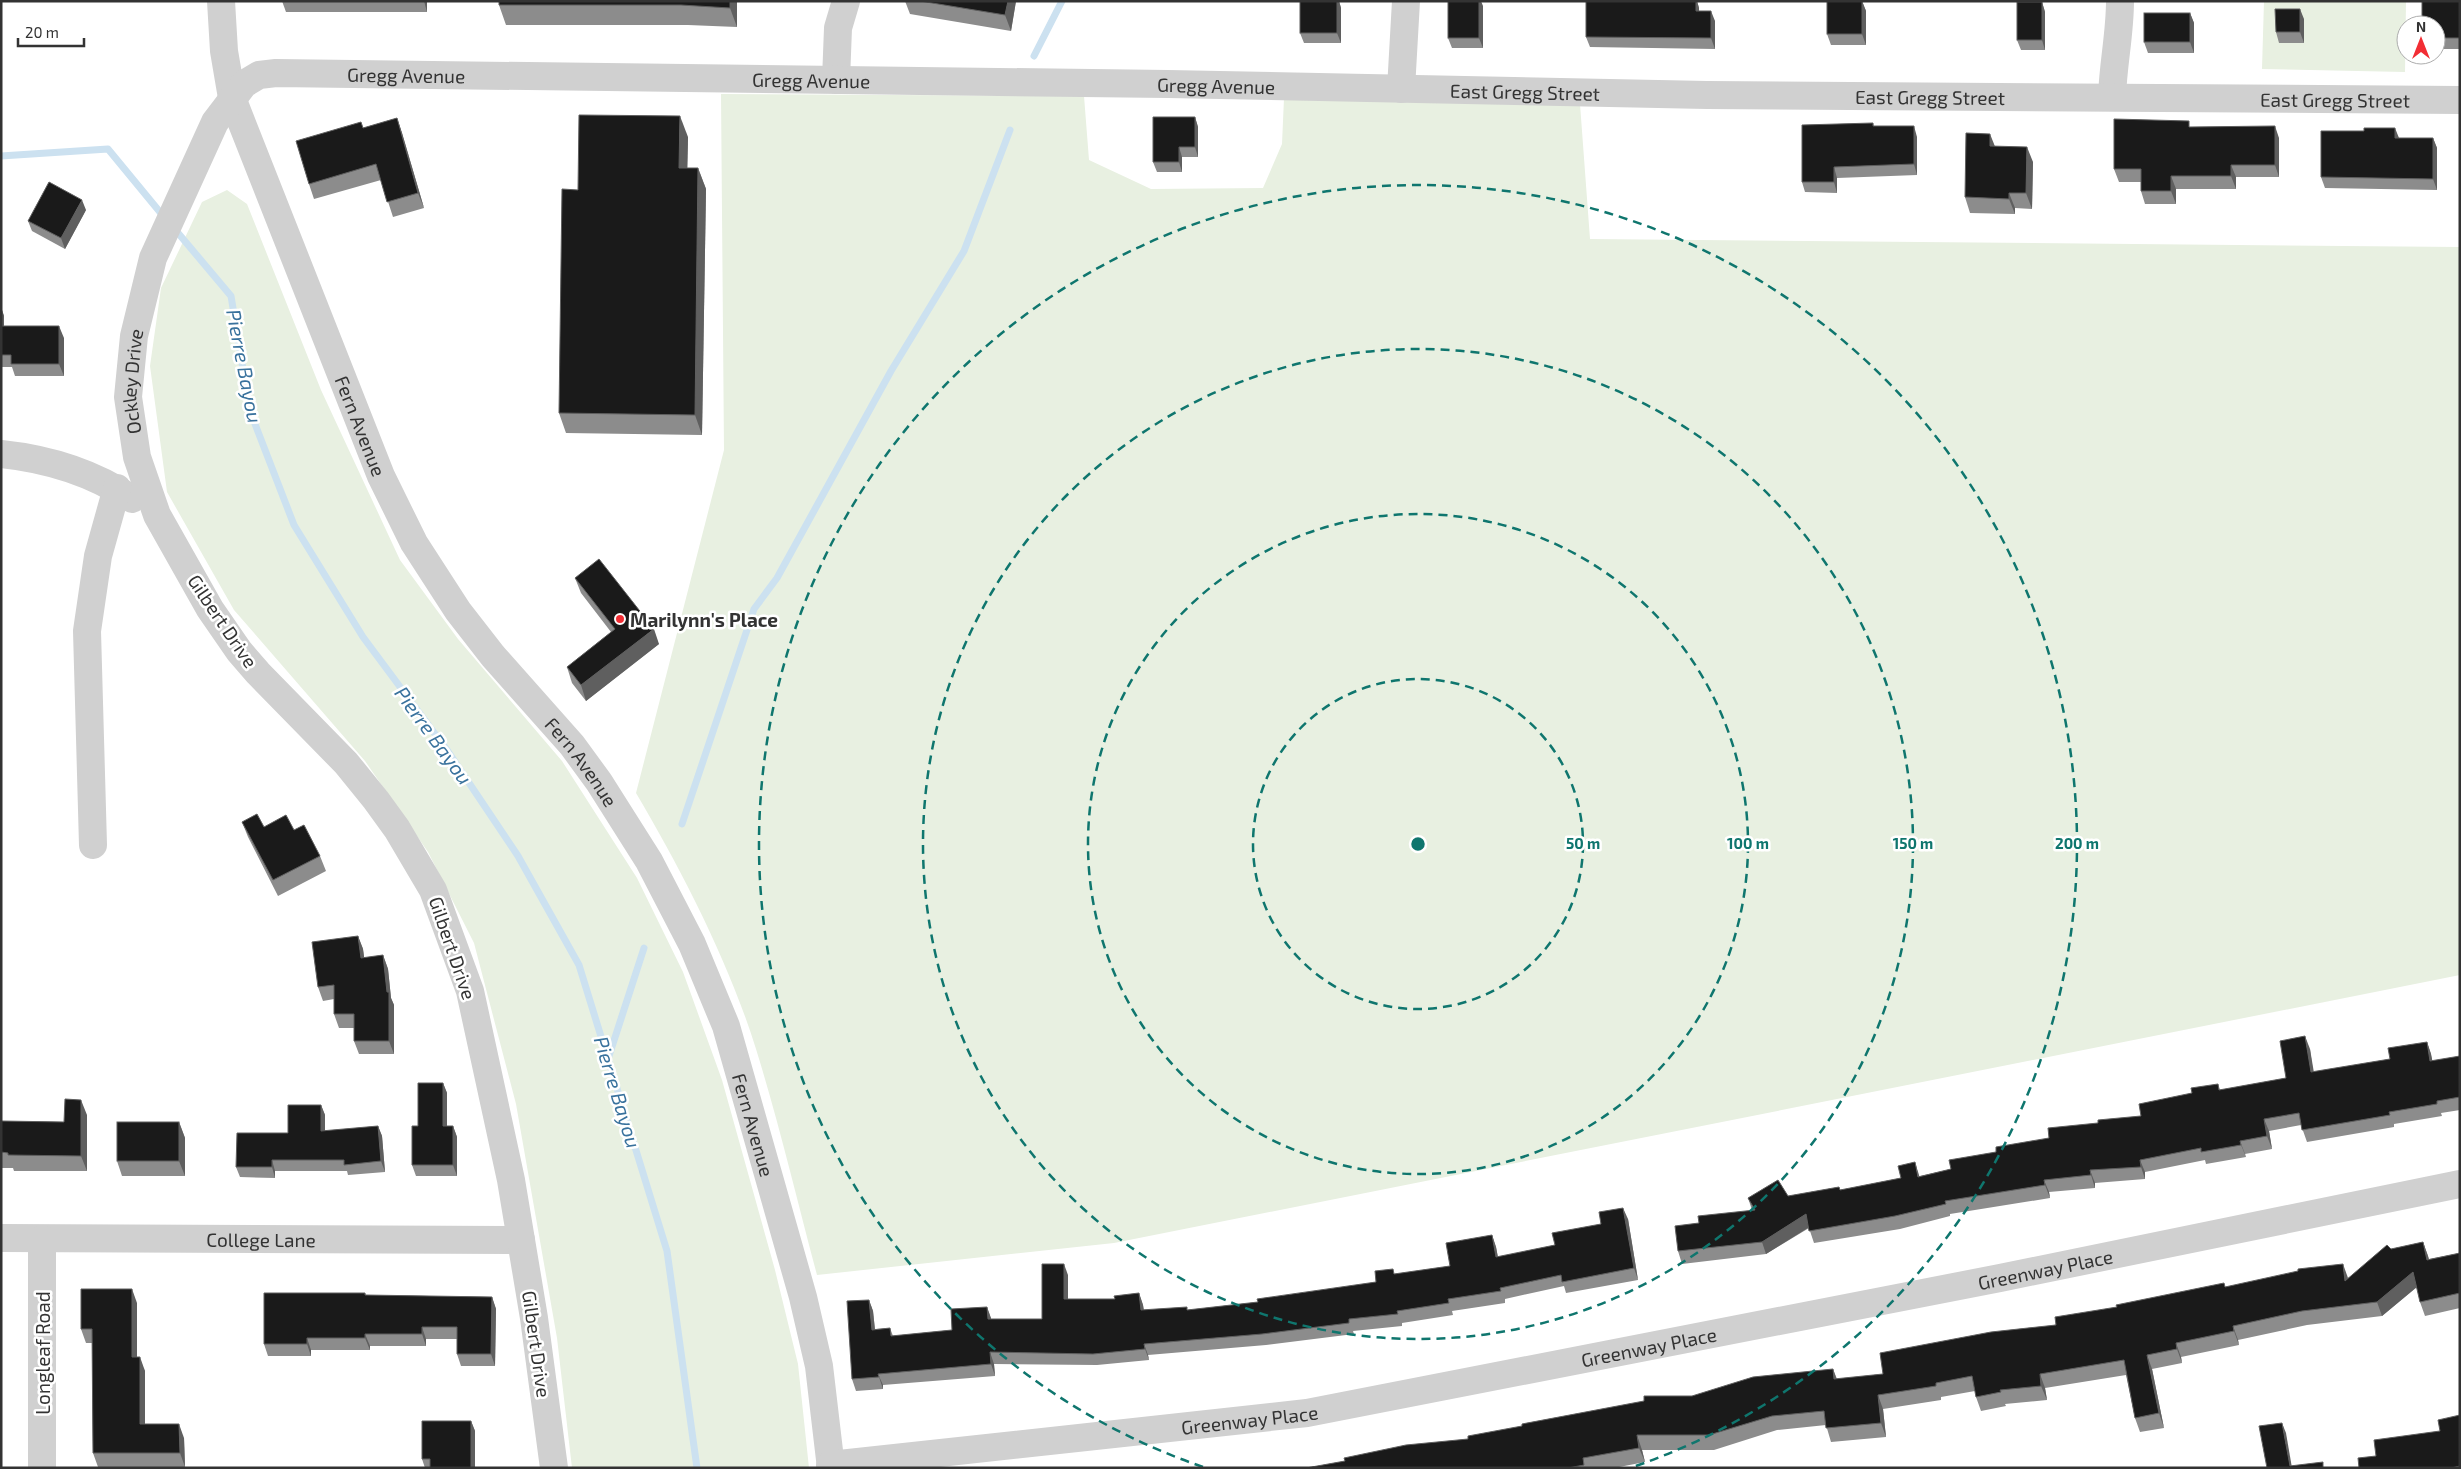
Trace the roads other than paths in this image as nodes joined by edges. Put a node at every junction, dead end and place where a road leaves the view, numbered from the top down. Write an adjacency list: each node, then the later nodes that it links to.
1 (221, 1): 7 (street)
2 (846, 1): 5 (street)
3 (1406, 1): 6 (street)
4 (2120, 1): 8 (street)
5 (836, 80): 6 (street, Gregg Avenue); 7 (street, Gregg Avenue)
6 (1401, 90): 8 (street, East Gregg Street)
7 (232, 98): 12 (street, Ockley Drive); 18 (street, Fern Avenue)
8 (2112, 98): 9 (street, East Gregg Street)
9 (2460, 100)
10 (1, 454): 11 (street)
11 (117, 488): 12 (street); 13 (street)
12 (157, 515): 17 (street, Gilbert Drive)
13 (93, 845)
14 (2460, 1184): 18 (street, Greenway Place)
15 (1, 1238): 16 (street, College Lane)
16 (42, 1239): 17 (street, College Lane); 19 (street, Longleaf Road)
17 (521, 1240): 20 (street, Gilbert Drive)
18 (831, 1466)
19 (42, 1468)
20 (554, 1468)

